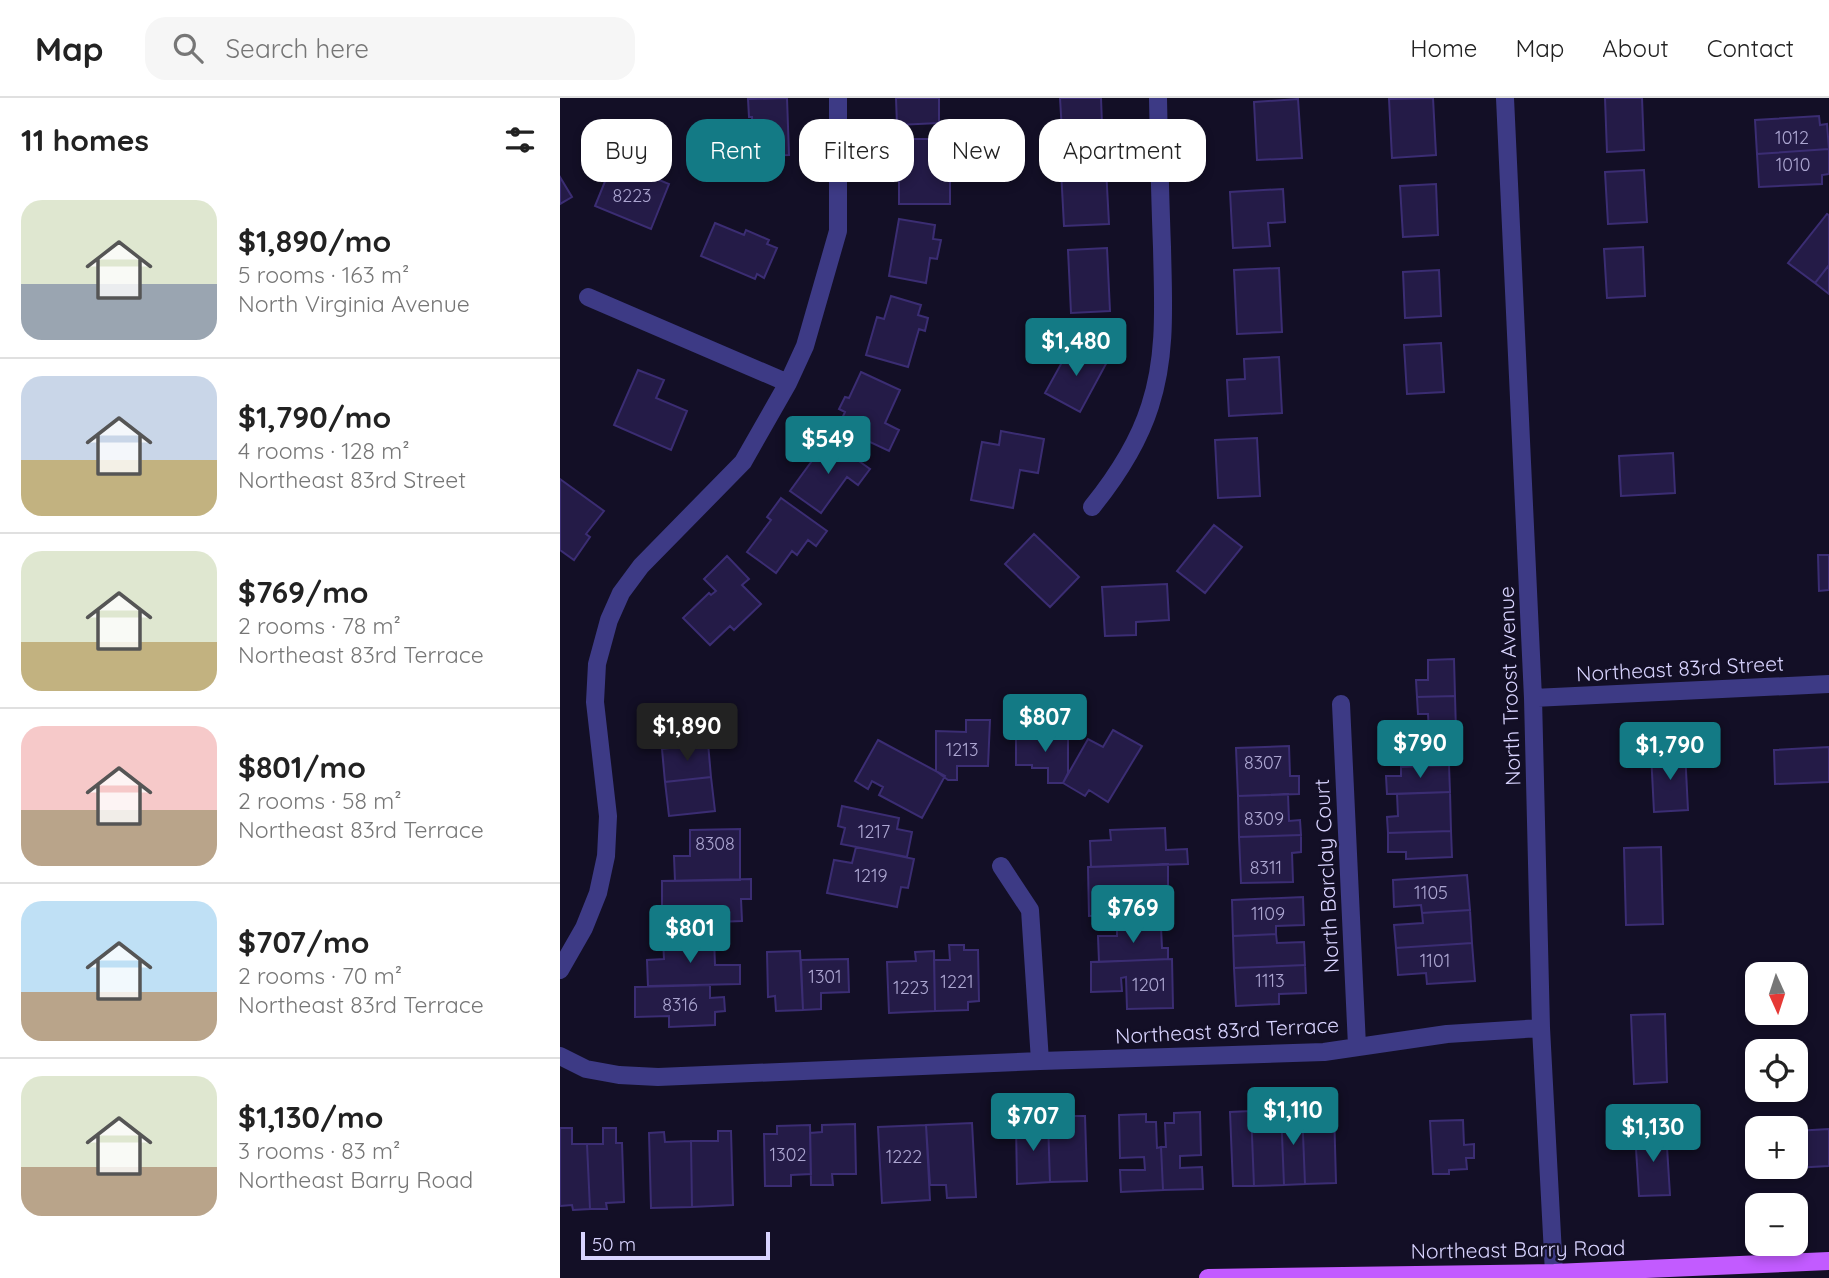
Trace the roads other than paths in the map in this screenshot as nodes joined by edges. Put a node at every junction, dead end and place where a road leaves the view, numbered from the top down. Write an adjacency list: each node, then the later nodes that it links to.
1 (838, 98): 5 (street)
2 (1158, 98): 6 (street)
3 (1505, 98): 8 (street, North Troost Avenue)
4 (588, 297): 5 (street)
5 (788, 383): 11 (street)
6 (1092, 507)
7 (1829, 684): 8 (street, Northeast 83rd Street)
8 (1533, 698): 12 (street, North Troost Avenue)
9 (1341, 704): 13 (street, North Barclay Court)
10 (1000, 866): 15 (street)
11 (560, 970)
12 (1541, 1028): 13 (street, Northeast 83rd Terrace); 18 (street, North Troost Avenue)
13 (1357, 1046): 15 (street, Northeast 83rd Terrace)
14 (560, 1056): 15 (street, Northeast 83rd Terrace)
15 (1040, 1061)
16 (1829, 1261): 17 (main road, Northeast Barry Road)
17 (1701, 1272): 18 (main road, Northeast Barry Road)
18 (1554, 1273): 19 (main road, Northeast Barry Road)
19 (1476, 1276): 20 (main road, Northeast Barry Road)
20 (1208, 1278)

